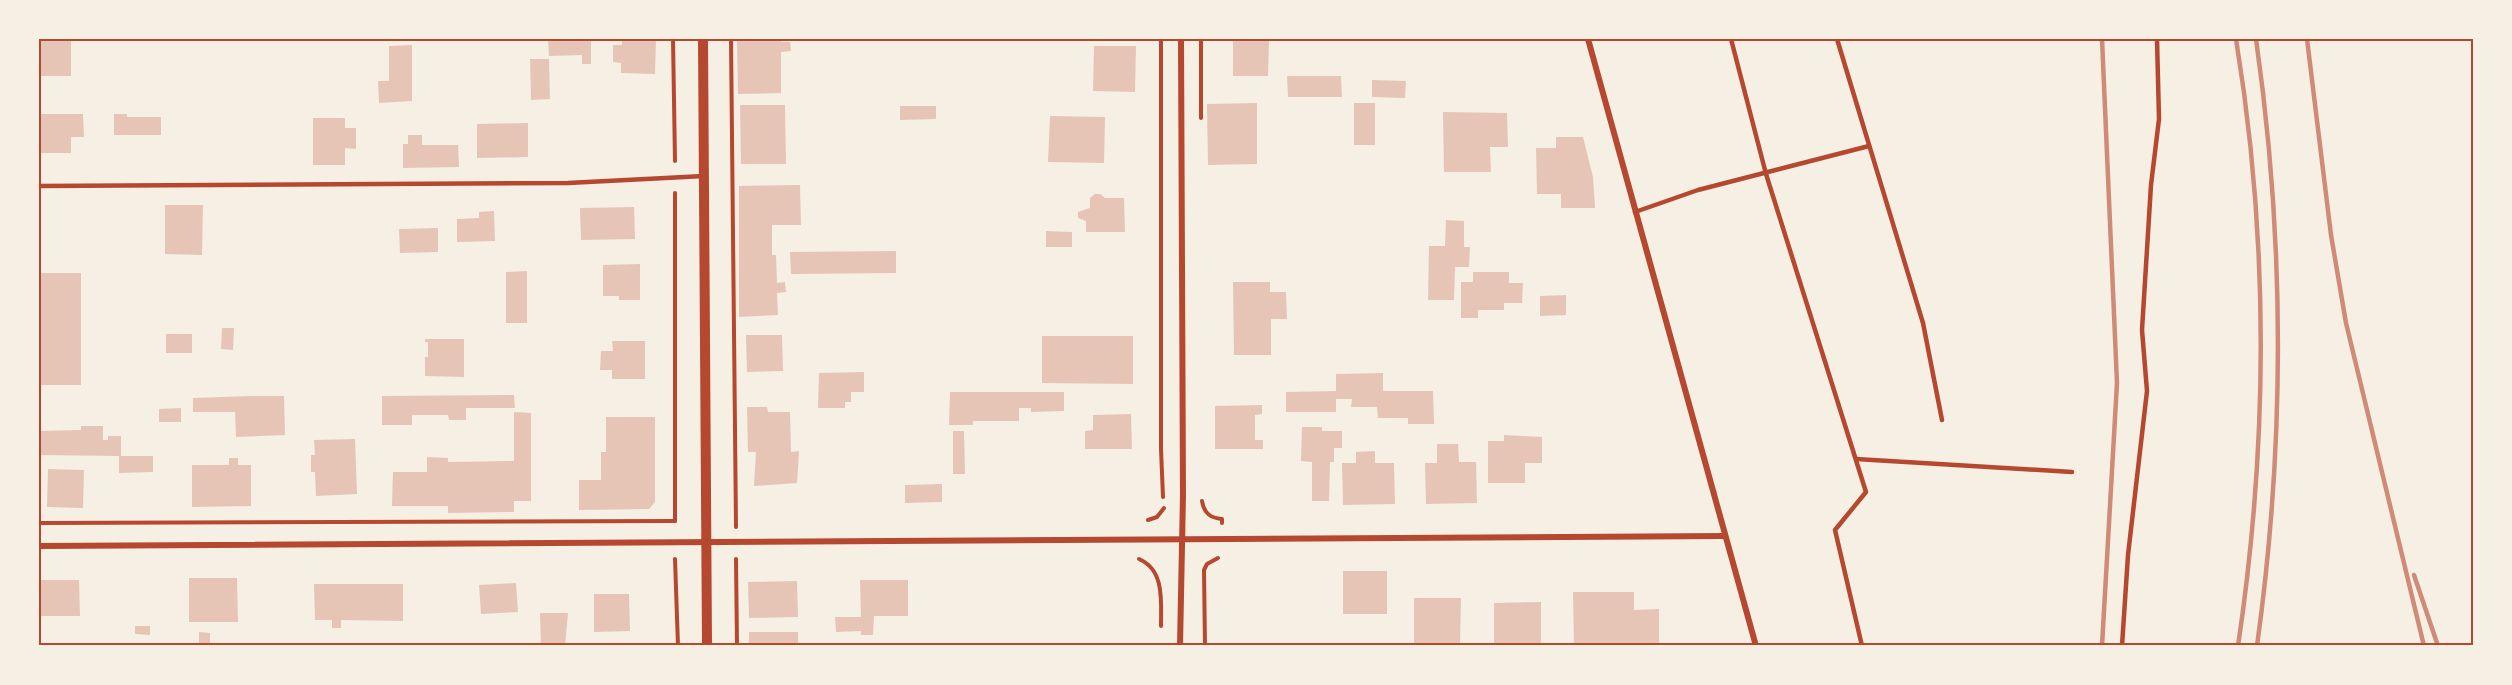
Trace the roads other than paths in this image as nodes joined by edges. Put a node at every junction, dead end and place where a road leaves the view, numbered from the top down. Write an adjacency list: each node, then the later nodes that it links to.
1 (703, 39): 9 (street)
2 (1180, 39): 16 (street)
3 (1588, 39): 11 (street)
4 (1731, 39): 8 (lane)
5 (1837, 39): 7 (lane)
6 (2157, 39): 23 (lane)
7 (1869, 146): 8 (lane); 12 (lane)
8 (1766, 174): 11 (lane); 13 (lane)
9 (704, 176): 10 (lane); 17 (street)
10 (39, 186)
11 (1635, 212): 15 (street)
12 (1942, 420)
13 (1856, 459): 14 (lane); 22 (lane)
14 (2072, 472)
15 (1725, 536): 16 (street); 21 (street)
16 (1181, 538): 17 (street); 20 (street)
17 (707, 542): 18 (street); 19 (street)
18 (39, 546)
19 (707, 646)
20 (1180, 646)
21 (1756, 646)
22 (1862, 646)
23 (2122, 646)

